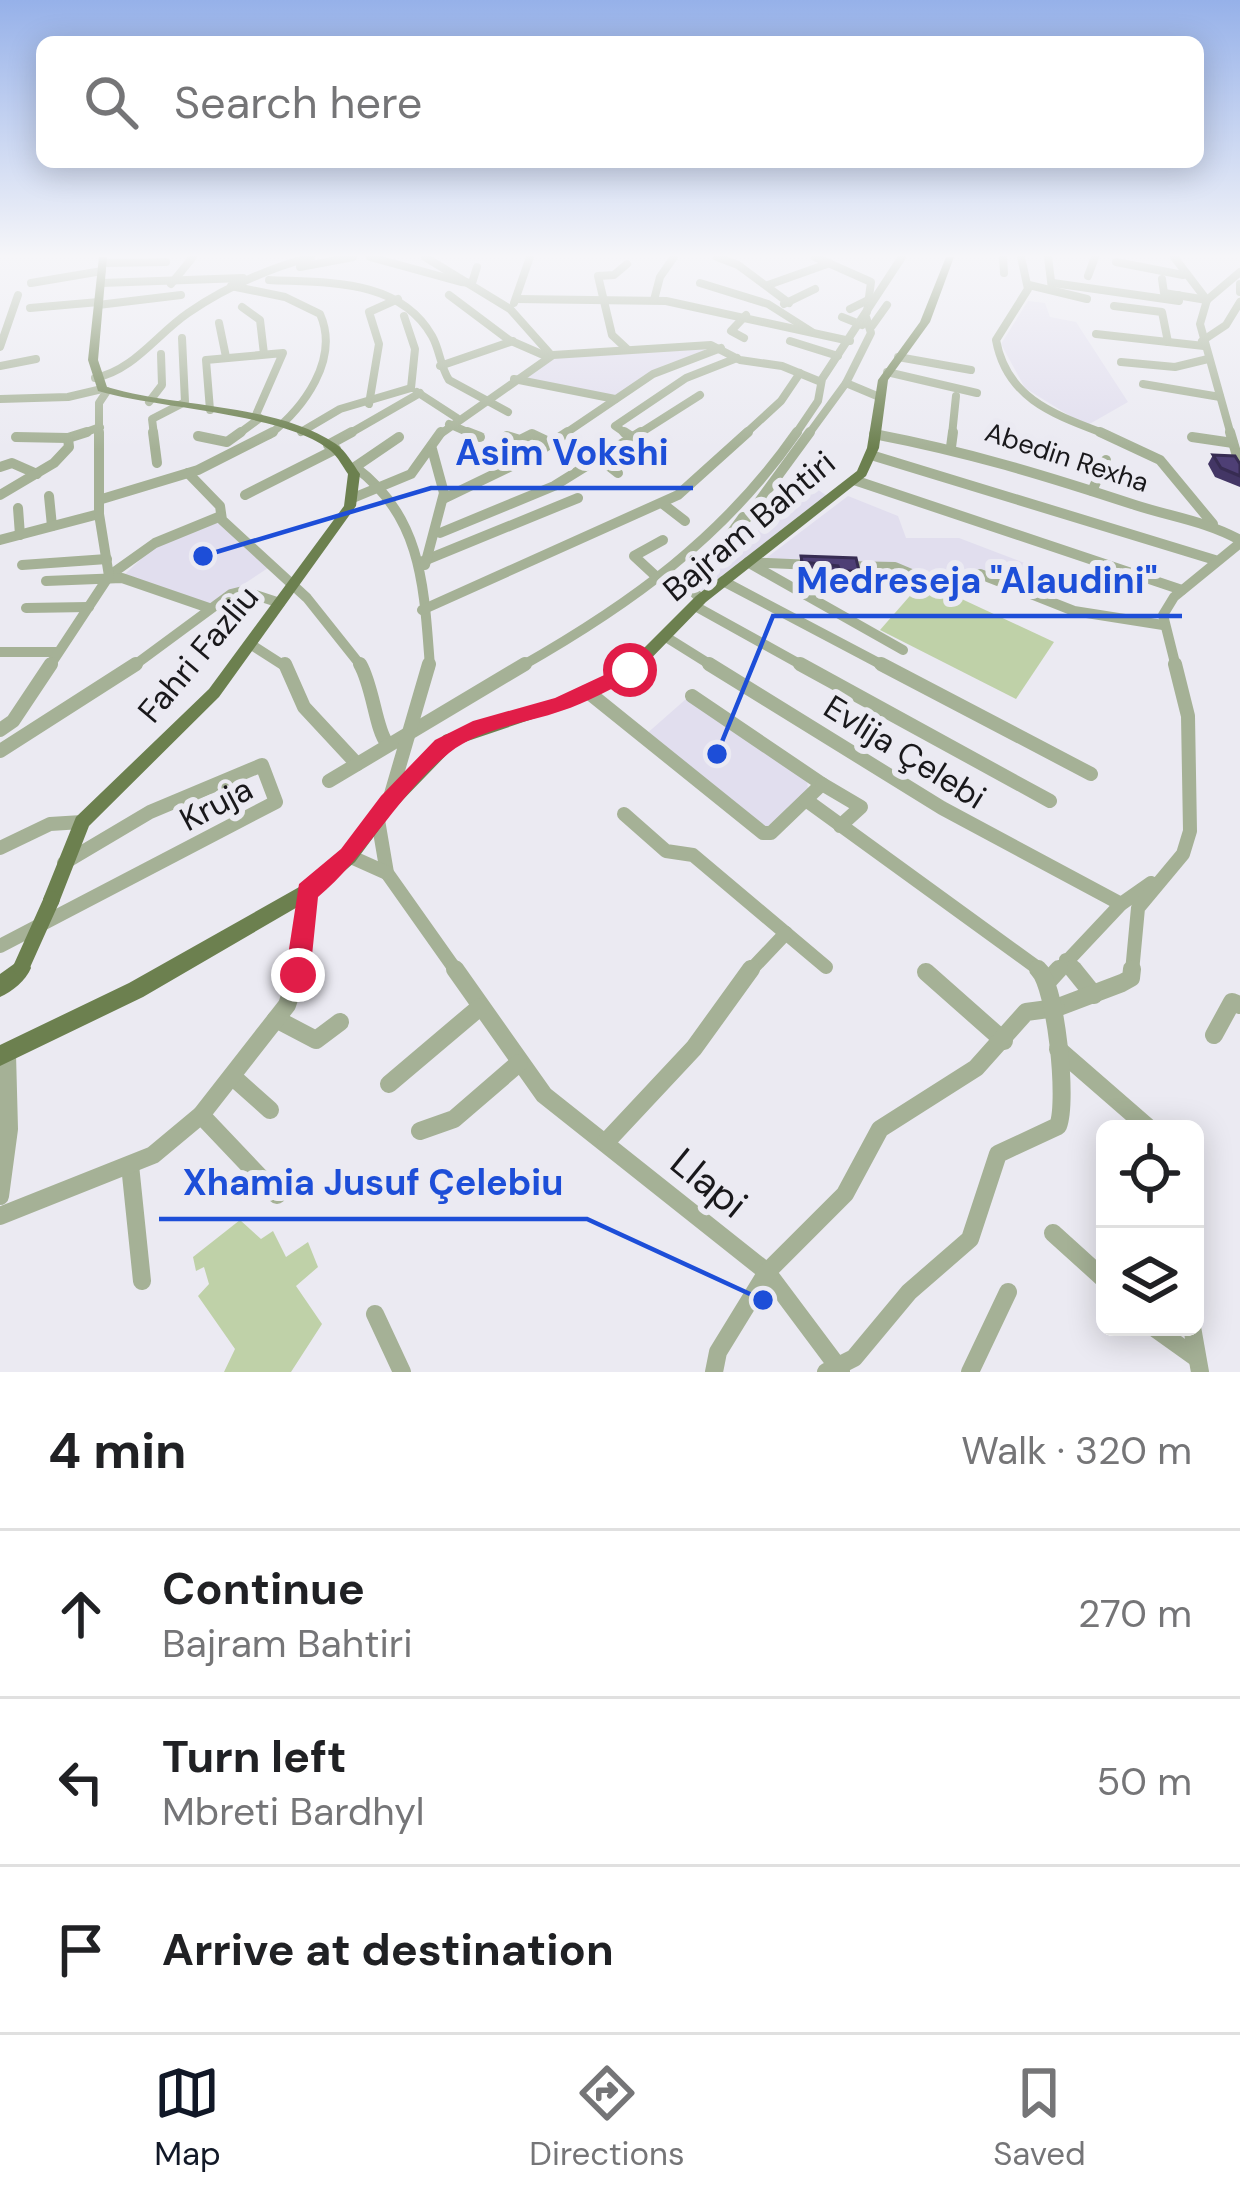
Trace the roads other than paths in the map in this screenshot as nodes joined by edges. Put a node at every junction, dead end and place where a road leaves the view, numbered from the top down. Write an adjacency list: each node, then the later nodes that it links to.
1 (99, 321): 52 (main road)
2 (179, 321): 52 (street)
3 (260, 321): 34 (street)
4 (323, 321): 70 (street)
5 (376, 321): 63 (street)
6 (406, 321): 53 (street)
7 (421, 321): 44 (street)
8 (485, 321): 27 (street)
9 (522, 321): 23 (street)
10 (609, 321): 32 (street)
11 (741, 321): 25 (street)
12 (760, 321): 21 (street)
13 (796, 321): 21 (street)
14 (866, 321): 28 (street); 50 (street)
15 (925, 321): 38 (main road, Bajram Bahtiri)
16 (1007, 321): 113 (street)
17 (1164, 321): 29 (street)
18 (1206, 321): 30 (street)
19 (1228, 321): 30 (street)
20 (219, 322): 37 (street)
21 (818, 334): 28 (street)
22 (1096, 334): 29 (street)
23 (536, 335): 27 (street); 35 (street)
24 (182, 338): 65 (street)
25 (744, 338)
26 (790, 340): 36 (street)
27 (513, 341): 35 (street); 44 (street)
28 (850, 341): 36 (street)
29 (1168, 342): 30 (street)
30 (1203, 344): 41 (street)
31 (722, 348): 32 (street); 39 (street); 60 (street)
32 (627, 350): 35 (street)
33 (160, 354): 62 (street)
34 (264, 354): 37 (street); 68 (street)
35 (549, 356): 48 (street)
36 (838, 356): 49 (street)
37 (226, 357): 66 (street)
38 (898, 357): 45 (street); 46 (main road, Bajram Bahtiri)
39 (737, 358): 47 (street); 81 (street)
40 (36, 359): 43 (street)
41 (1208, 359): 42 (street); 58 (street)
42 (1121, 362)
43 (0, 366)
44 (440, 366): 61 (street)
45 (971, 370)
46 (887, 372): 54 (street); 56 (main road, Bajram Bahtiri)
47 (800, 373): 49 (street); 108 (street)
48 (514, 379): 60 (street); 61 (street)
49 (821, 382): 64 (street)
50 (846, 383): 56 (street); 64 (street)
51 (1143, 384): 58 (street)
52 (101, 386): 59 (street); 62 (main road); 71 (street)
53 (415, 391): 63 (street); 69 (street); 83 (street)
54 (977, 393)
55 (700, 395): 81 (street)
56 (877, 396): 73 (main road, Bajram Bahtiri)
57 (956, 396): 84 (street)
58 (1220, 397): 85 (street)
59 (0, 399)
60 (615, 399): 82 (street)
61 (481, 401): 67 (street); 69 (street)
62 (149, 402): 65 (main road)
63 (369, 404): 72 (street)
64 (819, 406): 111 (street)
65 (183, 407): 66 (main road); 90 (street)
66 (210, 410): 68 (main road)
67 (508, 412)
68 (258, 417): 70 (main road); 74 (street)
69 (453, 421): 80 (street); 86 (street)
70 (284, 425): 72 (main road); 94 (street)
71 (100, 428): 78 (street); 105 (street)
72 (301, 432): 83 (main road)
73 (874, 434): 84 (street, Abedin Rexha); 87 (main road, Bajram Bahtiri)
74 (198, 436)
75 (507, 436): 82 (street)
76 (1192, 436): 85 (street)
77 (16, 437): 78 (street)
78 (68, 437): 96 (street)
79 (399, 437): 93 (street)
80 (480, 437)
81 (635, 439): 88 (street)
82 (550, 443): 107 (street)
83 (332, 447): 93 (main road); 102 (street)
84 (950, 447): 100 (street, Abedin Rexha)
85 (1236, 448): 92 (street)
86 (432, 449): 99 (street); 107 (street)
87 (871, 454): 97 (main road, Bajram Bahtiri); 121 (street)
88 (600, 459): 95 (street); 115 (street)
89 (1106, 460): 100 (street)
90 (157, 463)
91 (0, 466): 96 (street)
92 (1240, 466)
93 (355, 467): 99 (street); 106 (main road)
94 (188, 472): 105 (street); 110 (street)
95 (618, 472)
96 (37, 474): 98 (street)
97 (854, 480): 122 (main road, Bajram Bahtiri); 130 (street)
98 (21, 483): 101 (street); 116 (street)
99 (382, 484): 106 (street); 123 (street)
100 (1092, 491): 113 (street, Abedin Rexha)
101 (0, 495)
102 (245, 495)
103 (50, 496): 114 (street)
104 (578, 498): 123 (street)
105 (102, 499): 109 (street)
106 (353, 499): 129 (main road, Fahri Fazliu)
107 (443, 499): 115 (street)
108 (663, 504): 112 (street); 136 (street)
109 (99, 514): 114 (street); 120 (street)
110 (221, 516): 125 (street); 129 (street)
111 (742, 516): 127 (street); 131 (street)
112 (685, 521)
113 (1213, 524): 119 (street, Abedin Rexha)
114 (52, 526): 116 (street)
115 (440, 533): 123 (street)
116 (20, 535): 117 (street)
117 (0, 540)
118 (663, 540): 127 (street)
119 (1240, 542): 121 (street)
120 (107, 559): 124 (street); 125 (street)
121 (1215, 560): 130 (street)
122 (748, 562): 128 (main road, Bajram Bahtiri); 137 (street); 140 (street)
123 (424, 565): 136 (street)
124 (22, 566)
125 (109, 576): 126 (street); 133 (street); 135 (street)
126 (46, 581)
127 (662, 581): 148 (street)
128 (723, 581): 131 (main road, Bajram Bahtiri); 154 (street)
129 (292, 586): 132 (main road, Fahri Fazliu); 151 (street)
130 (1182, 590): 137 (street)
131 (698, 602): 138 (main road, Bajram Bahtiri); 158 (street)
132 (280, 603): 135 (street); 139 (main road, Fahri Fazliu)
133 (89, 607): 134 (street); 142 (street)
134 (26, 608)
135 (210, 608): 145 (street)
136 (422, 610): 148 (street)
137 (1163, 626): 168 (street)
138 (666, 637): 143 (main road, Bajram Bahtiri); 170 (street, Evlija Çelebi)
139 (250, 644): 153 (street); 162 (main road, Fahri Fazliu)
140 (904, 650)
141 (0, 652): 142 (street)
142 (58, 652): 146 (street)
143 (589, 692): 157 (street); 159 (main road, Bajram Bahtiri)
144 (692, 696): 156 (street)
145 (56, 712): 147 (street); 150 (street)
146 (14, 721): 149 (street); 150 (street)
147 (67, 724)
148 (413, 728): 151 (street); 159 (street)
149 (0, 730)
150 (24, 735): 152 (street)
151 (387, 742): 153 (street)
152 (0, 751)
153 (357, 764): 155 (street)
154 (1091, 774)
155 (329, 781)
156 (822, 784): 157 (street); 163 (street)
157 (806, 800): 163 (street)
158 (1050, 801)
159 (389, 802): 161 (main road, Bajram Bahtiri)
160 (624, 814): 171 (street)
161 (378, 820): 165 (main road, Bajram Bahtiri); 167 (street, Llapi)
162 (82, 822): 164 (street); 166 (main road, Fahri Fazliu)
163 (840, 826): 176 (street)
164 (0, 848)
165 (349, 856): 167 (street); 169 (main road, Bajram Bahtiri)
166 (62, 864): 172 (street, Kruja); 177 (main road, Fahri Fazliu, bridge)
167 (387, 873): 180 (street, Llapi)
168 (1161, 878): 170 (street); 178 (street)
169 (307, 892): 182 (street); 187 (main road, Bajram Bahtiri)
170 (1120, 904): 173 (street)
171 (786, 933): 174 (street); 195 (street)
172 (5, 944)
173 (1066, 960): 176 (street); 178 (street)
174 (826, 967)
175 (926, 972): 185 (street)
176 (1048, 980): 181 (street)
177 (0, 987)
178 (1094, 995): 181 (street)
179 (1240, 1005): 184 (street)
180 (480, 1007): 188 (street, Llapi); 190 (street)
181 (1056, 1008): 185 (street); 186 (street)
182 (276, 1019): 183 (street); 189 (street)
183 (340, 1022)
184 (1214, 1035)
185 (1004, 1041): 201 (street)
186 (1058, 1049): 193 (street); 208 (street)
187 (3, 1055): 197 (street)
188 (519, 1063): 194 (street); 195 (street, Llapi)
189 (233, 1077): 191 (street); 192 (street)
190 (389, 1084)
191 (270, 1110)
192 (201, 1114): 196 (street); 198 (street)
193 (1141, 1120)
194 (420, 1131)
195 (605, 1142): 201 (street, Llapi)
196 (130, 1165): 199 (street); 203 (street)
197 (0, 1196)
198 (277, 1196)
199 (0, 1216)
200 (1053, 1233): 202 (street)
201 (767, 1272): 208 (street, Llapi); 210 (street)
202 (1096, 1272)
203 (142, 1281)
204 (1008, 1292): 211 (street)
205 (375, 1314): 209 (street)
206 (1164, 1336): 207 (street)
207 (1197, 1364)
208 (835, 1371)
209 (402, 1372)
210 (714, 1372)
211 (970, 1372)

